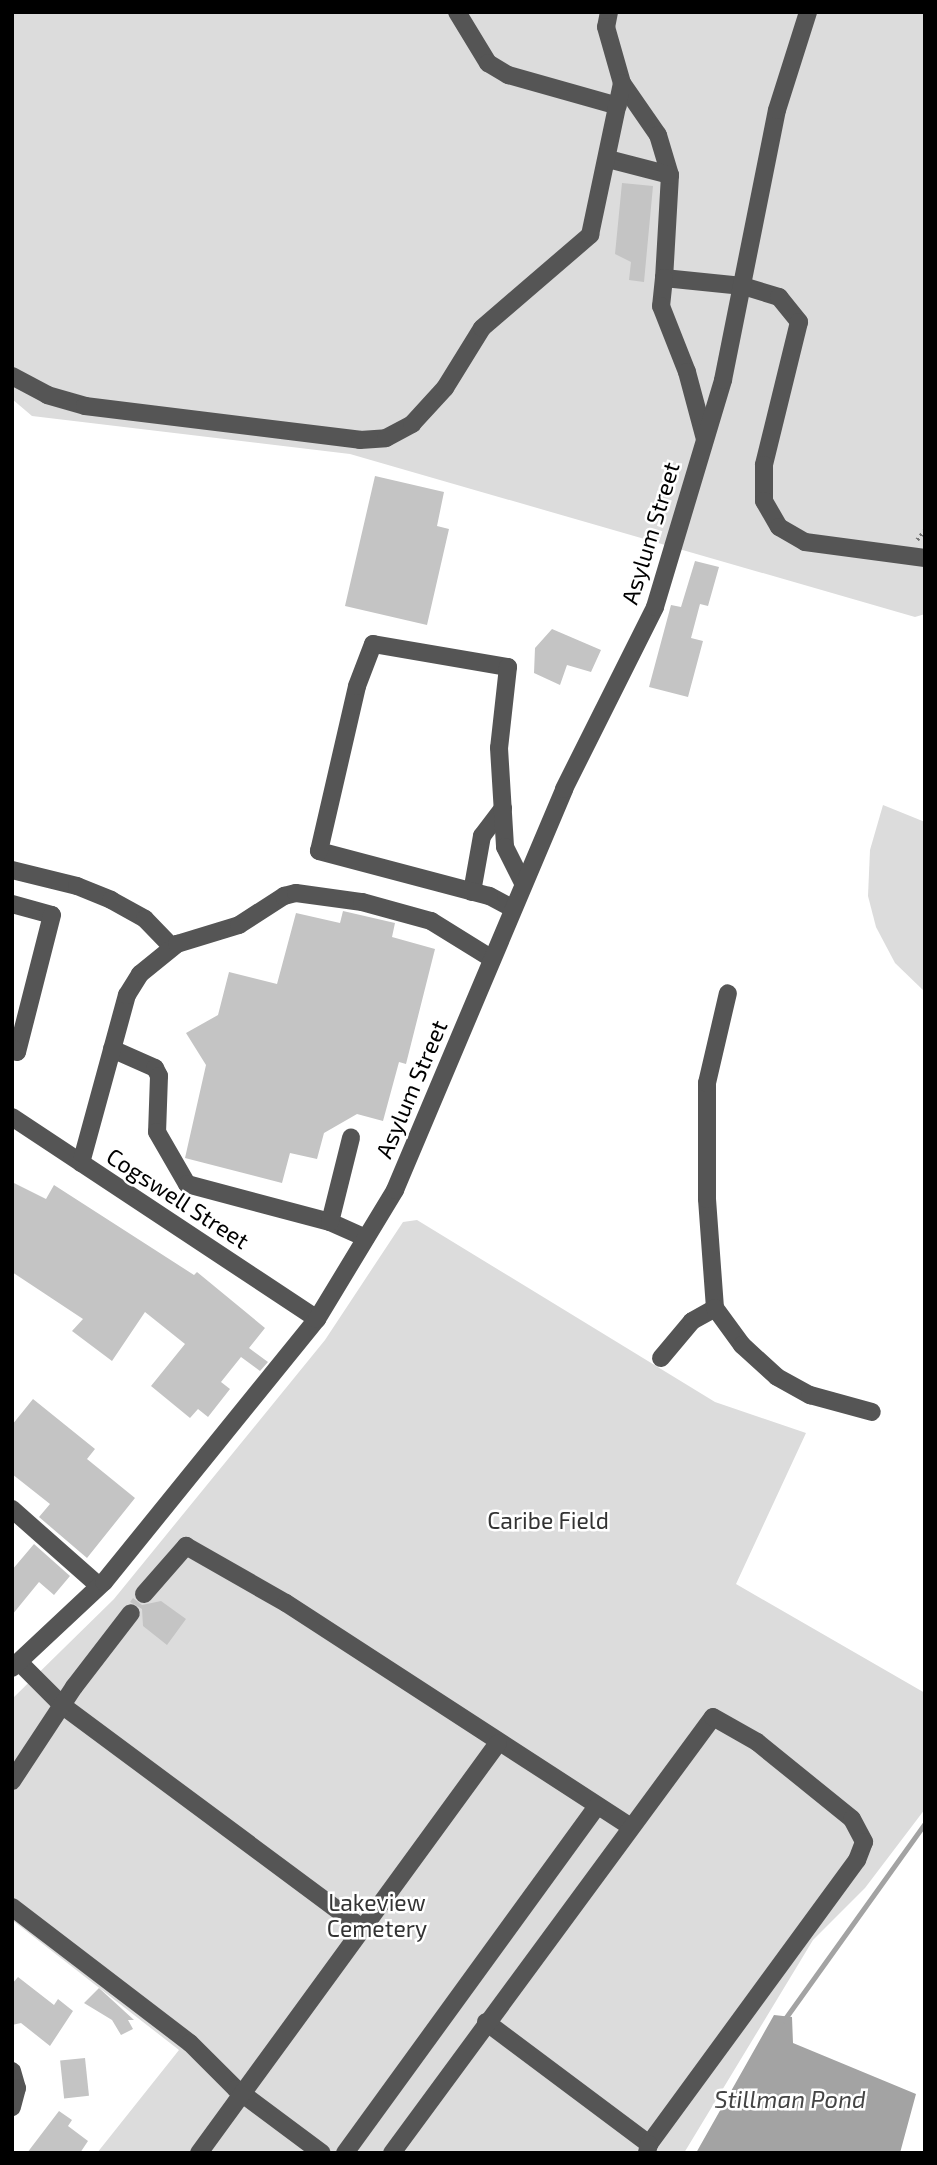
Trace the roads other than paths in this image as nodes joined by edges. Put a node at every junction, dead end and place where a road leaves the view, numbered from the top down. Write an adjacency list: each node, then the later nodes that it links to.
1 (457, 12): 5 (street)
2 (609, 12): 4 (street)
3 (808, 12): 9 (street, Asylum Street)
4 (622, 83): 5 (street); 7 (street)
5 (618, 106): 6 (street)
6 (608, 159): 7 (street); 10 (street)
7 (670, 175): 8 (street)
8 (664, 278): 9 (street); 11 (street)
9 (743, 286): 11 (street, Asylum Street); 12 (street)
10 (12, 376)
11 (705, 439): 15 (street, Asylum Street)
12 (925, 558)
13 (503, 808): 15 (street); 16 (street); 16 (street)
14 (12, 870): 19 (street)
15 (523, 883): 18 (street, Asylum Street)
16 (472, 892): 18 (street)
17 (12, 904): 22 (street)
18 (512, 908): 20 (street, Asylum Street)
19 (172, 947): 20 (street); 23 (street)
20 (491, 958): 28 (street, Asylum Street)
21 (728, 993): 29 (street)
22 (12, 1048)
23 (112, 1049): 26 (street); 27 (street)
24 (13, 1121): 26 (street, Cogswell Street)
25 (351, 1138): 27 (street)
26 (81, 1163): 30 (street, Cogswell Street)
27 (330, 1222): 28 (street)
28 (366, 1238): 30 (street, Asylum Street)
29 (715, 1308): 31 (street); 32 (street)
30 (317, 1319): 34 (street, Asylum Street)
31 (661, 1358)
32 (872, 1412)
33 (12, 1508): 34 (street)
34 (99, 1586): 37 (street, Asylum Street)
35 (144, 1594): 39 (street)
36 (131, 1613): 38 (street)
37 (15, 1665): 38 (street)
38 (63, 1706): 40 (street); 44 (street)
39 (498, 1743): 41 (street); 44 (street)
40 (12, 1781)
41 (597, 1806): 42 (street); 52 (street)
42 (629, 1826): 45 (street); 49 (street)
43 (12, 1907): 47 (street)
44 (363, 1929): 47 (street)
45 (486, 2022): 49 (street); 53 (street)
46 (14, 2077): 48 (street)
47 (242, 2094): 50 (street); 51 (street)
48 (12, 2107)
49 (648, 2148)
50 (199, 2153)
51 (322, 2153)
52 (345, 2153)
53 (392, 2153)

